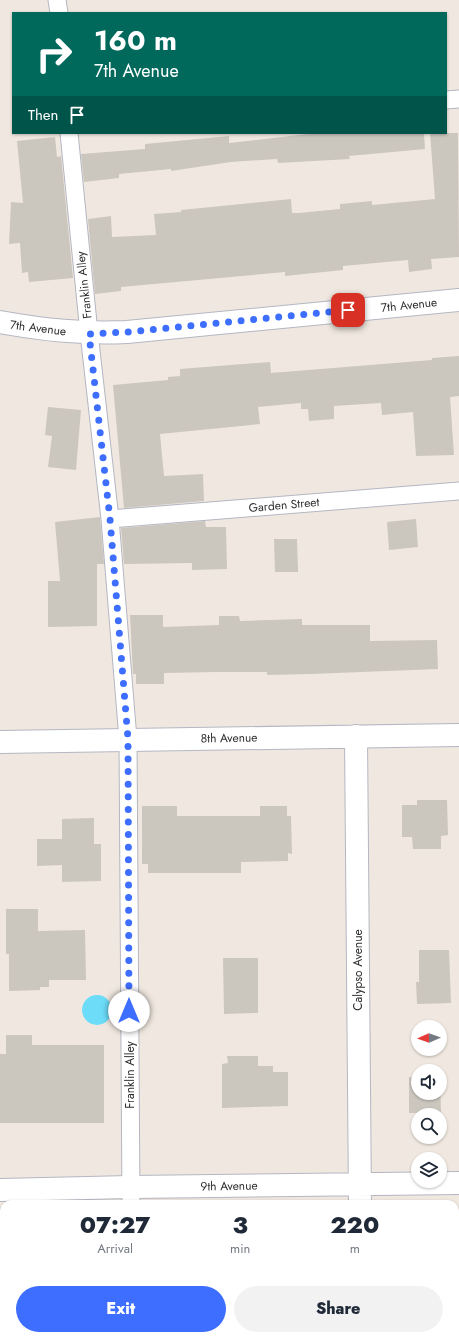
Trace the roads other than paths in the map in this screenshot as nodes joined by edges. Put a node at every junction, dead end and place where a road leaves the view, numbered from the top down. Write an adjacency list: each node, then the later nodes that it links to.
1 (57, 0): 2 (lane)
2 (58, 12)
3 (459, 99): 4 (lane)
4 (447, 100)
5 (69, 134): 8 (lane, Franklin Alley)
6 (459, 300): 8 (street, 7th Avenue)
7 (0, 322): 8 (street, 7th Avenue)
8 (89, 334): 10 (lane, Franklin Alley)
9 (459, 491): 10 (lane, Garden Street)
10 (110, 519): 13 (lane, Franklin Alley)
11 (459, 735): 12 (street, 8th Avenue)
12 (356, 736): 13 (street, 8th Avenue); 17 (street, Calypso Avenue)
13 (128, 739): 14 (street, 8th Avenue); 18 (lane, Franklin Alley)
14 (0, 742)
15 (459, 1183): 17 (street, 9th Avenue)
16 (0, 1190): 18 (street, 9th Avenue)
17 (360, 1194): 18 (street, 9th Avenue)
18 (131, 1195)

